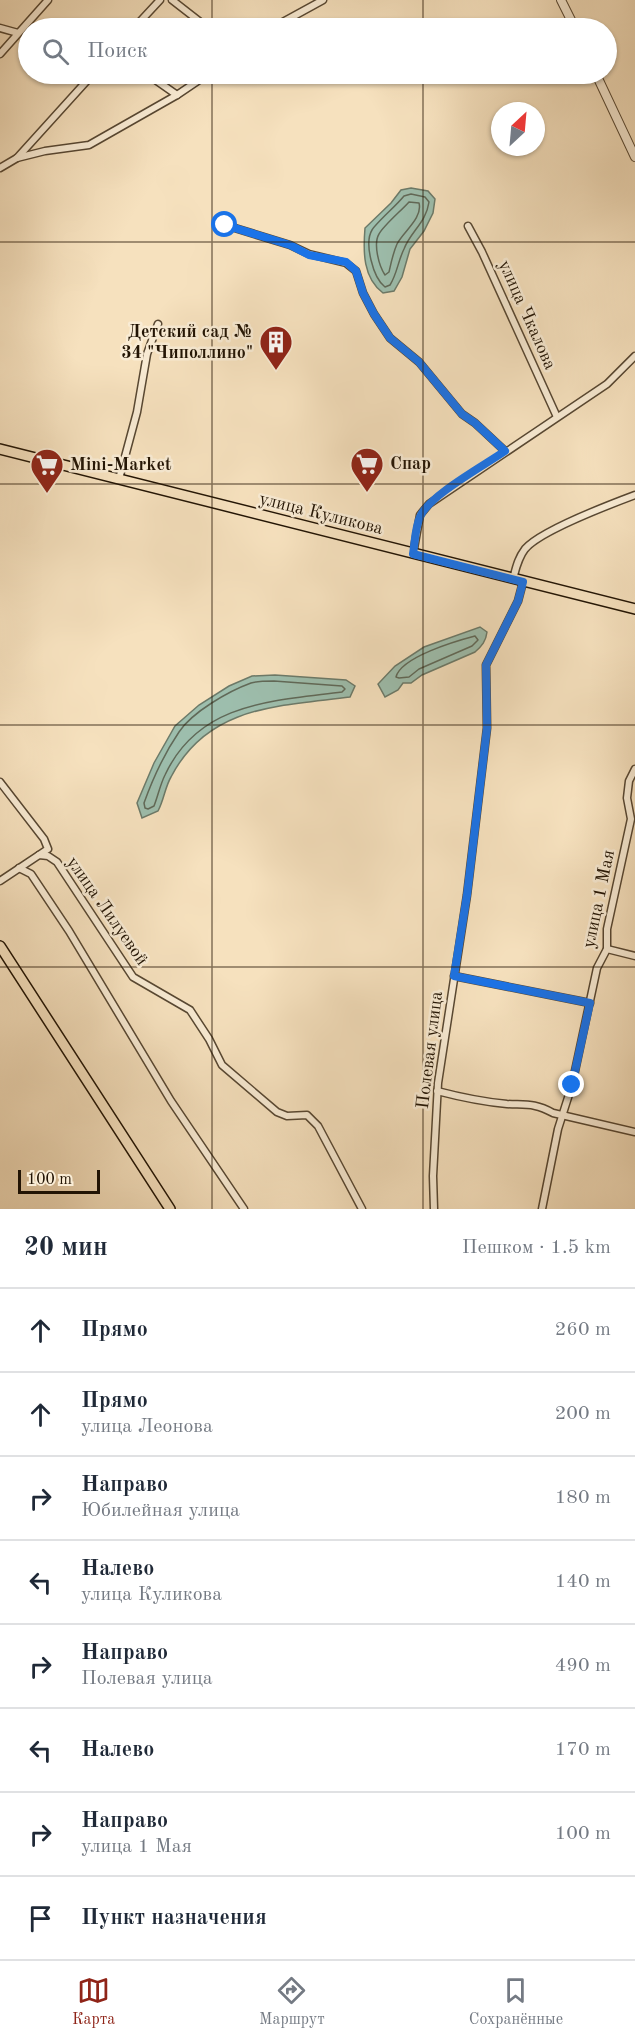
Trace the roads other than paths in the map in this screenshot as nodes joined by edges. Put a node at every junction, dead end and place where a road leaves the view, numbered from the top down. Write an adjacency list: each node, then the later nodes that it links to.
1 (48, 0): 6 (street)
2 (160, 0): 7 (street)
3 (172, 0): 8 (street)
4 (322, 0): 9 (street)
5 (561, 0): 10 (street)
6 (32, 18)
7 (143, 18)
8 (195, 18)
9 (290, 18)
10 (570, 18)
11 (0, 28): 12 (street)
12 (18, 33): 13 (street)
13 (0, 54)
14 (84, 84): 20 (street)
15 (161, 84): 18 (street)
16 (193, 84): 18 (street)
17 (601, 84): 19 (street)
18 (177, 95): 20 (street)
19 (635, 157)
20 (17, 158): 21 (street)
21 (0, 168)
22 (225, 225): 28 (street)
23 (468, 226): 26 (street, улица Чкалова)
24 (158, 324): 29 (street)
25 (635, 356): 26 (street)
26 (557, 417): 28 (street)
27 (0, 449): 29 (main road, улица Куликова)
28 (505, 451): 31 (street)
29 (119, 479): 31 (main road, улица Куликова)
30 (635, 495): 32 (street)
31 (413, 554): 32 (main road, улица Куликова)
32 (513, 579): 33 (main road, улица Куликова)
33 (523, 582): 34 (main road, улица Куликова); 43 (street, Полевая улица)
34 (635, 609)
35 (635, 769): 41 (street, улица 1 Мая)
36 (0, 782): 37 (street, улица Лилуевой)
37 (39, 855): 38 (street, улица Лилуевой); 50 (street, улица Лилуевой)
38 (19, 868): 39 (street, улица Лилуевой); 49 (street)
39 (0, 882)
40 (0, 946): 48 (main road)
41 (607, 949): 42 (street); 44 (street, улица 1 Мая)
42 (635, 957)
43 (454, 976): 44 (street); 45 (street, Полевая улица)
44 (590, 1003): 46 (street, улица 1 Мая)
45 (437, 1091): 46 (street); 51 (street, Полевая улица)
46 (563, 1115): 47 (street); 52 (street, улица 1 Мая)
47 (635, 1132)
48 (170, 1209)
49 (244, 1209)
50 (362, 1209)
51 (434, 1209)
52 (542, 1209)

